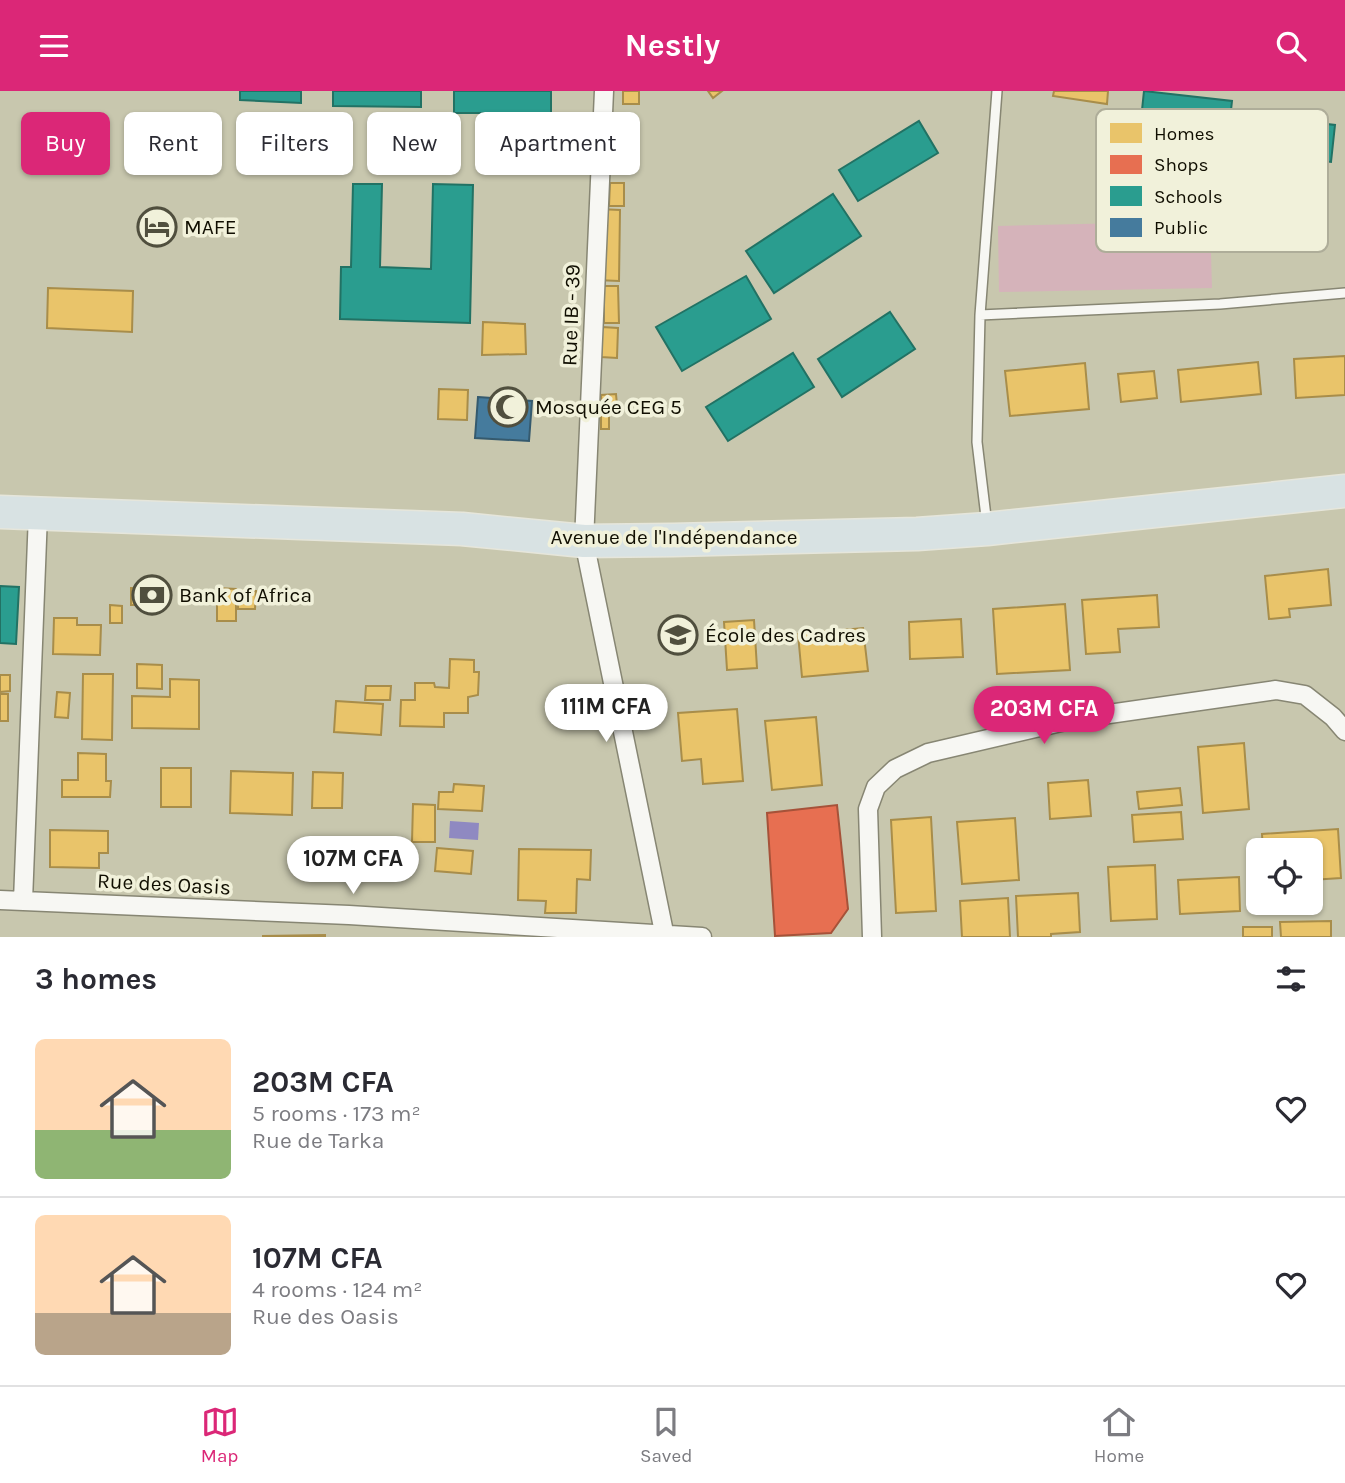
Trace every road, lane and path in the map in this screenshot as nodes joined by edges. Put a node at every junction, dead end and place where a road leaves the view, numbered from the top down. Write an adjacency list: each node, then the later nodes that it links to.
1 (604, 91): 11 (street, Rue IB - 39)
2 (997, 91): 4 (lane)
3 (1345, 293): 4 (lane)
4 (980, 315): 10 (lane)
5 (1345, 485): 7 (highway, Avenue de l'Indépendance)
6 (1345, 491): 7 (highway, Avenue de l'Indépendance)
7 (1304, 495): 10 (highway, Avenue de l'Indépendance)
8 (0, 512): 9 (highway, Avenue de l'Indépendance)
9 (38, 514): 11 (highway, Avenue de l'Indépendance); 14 (street)
10 (988, 529): 11 (highway, Avenue de l'Indépendance)
11 (584, 541): 15 (street, Rue IB - 39)
12 (1345, 731): 17 (street)
13 (0, 900): 14 (street, Rue des Oasis)
14 (23, 901): 15 (street, Rue des Oasis)
15 (665, 935): 16 (street, Rue des Oasis)
16 (702, 937)
17 (872, 937)

